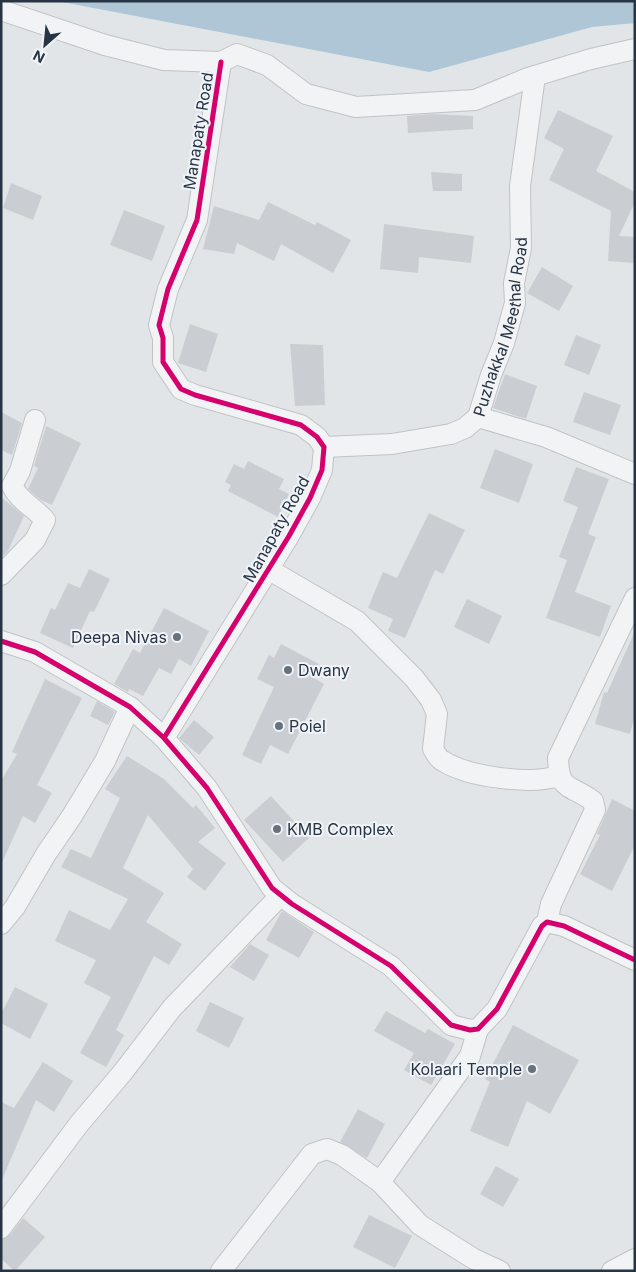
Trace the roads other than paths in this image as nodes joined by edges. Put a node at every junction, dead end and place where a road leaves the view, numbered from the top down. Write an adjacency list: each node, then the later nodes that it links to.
1 (1, 10): 3 (street)
2 (635, 49): 4 (street)
3 (222, 62): 4 (street); 7 (street, Manapaty Road)
4 (535, 76): 5 (street, Puzhakkal Meethal Road)
5 (478, 417): 7 (street, Puzhakkal Meethal Road); 8 (street)
6 (35, 420): 10 (street)
7 (324, 447): 9 (street, Manapaty Road)
8 (635, 474)
9 (268, 569): 14 (street, Manapaty Road); 15 (street)
10 (1, 575)
11 (635, 598): 15 (street)
12 (1, 640): 13 (street)
13 (130, 708): 14 (street); 18 (street)
14 (164, 738): 16 (street)
15 (558, 776): 17 (street)
16 (280, 896): 20 (street); 22 (street)
17 (547, 922): 19 (street); 20 (street)
18 (1, 924)
19 (635, 960)
20 (478, 1029): 21 (street)
21 (380, 1182): 24 (street); 25 (street)
22 (1, 1228)
23 (635, 1259): 26 (street)
24 (221, 1271)
25 (500, 1271)
26 (612, 1271)

